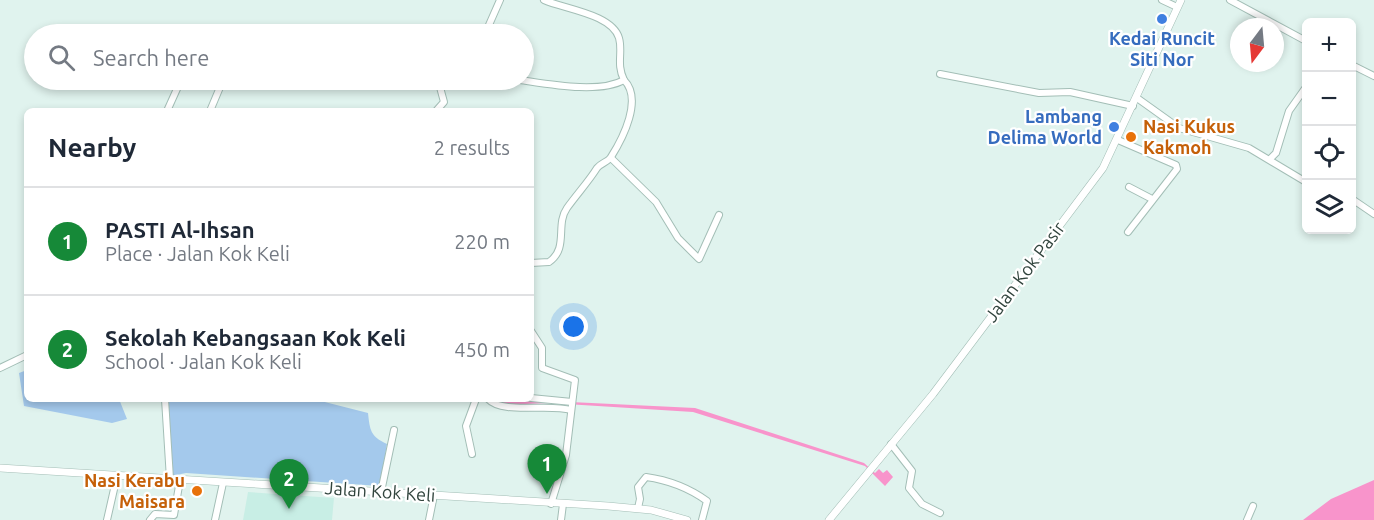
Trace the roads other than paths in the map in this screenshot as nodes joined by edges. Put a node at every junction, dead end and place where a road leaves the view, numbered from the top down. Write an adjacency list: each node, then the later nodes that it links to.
1 (500, 0): 7 (street)
2 (544, 0): 12 (street)
3 (1162, 0): 6 (street)
4 (1181, 0): 6 (street, Jalan Kok Pasir)
5 (1230, 0): 8 (street)
6 (1177, 7): 18 (street, Jalan Kok Pasir)
7 (489, 24)
8 (1302, 39)
9 (1356, 67): 11 (street)
10 (940, 74): 19 (street)
11 (1374, 76)
12 (624, 80): 13 (street); 24 (street)
13 (534, 82)
14 (176, 90): 20 (street)
15 (219, 90): 21 (street)
16 (441, 90): 22 (street)
17 (1302, 93): 25 (street)
18 (1137, 98): 19 (street, Jalan Kok Pasir); 25 (street)
19 (1133, 106): 23 (street, Jalan Kok Pasir)
20 (168, 108)
21 (211, 108)
22 (439, 108)
23 (1118, 140): 28 (street); 44 (street, Jalan Kok Pasir)
24 (611, 158): 31 (street); 33 (street)
25 (1270, 159): 26 (street)
26 (1303, 180)
27 (1130, 187): 28 (street)
28 (1152, 199): 32 (street)
29 (1356, 202): 30 (street)
30 (1374, 214)
31 (719, 215)
32 (1128, 232)
33 (534, 263)
34 (534, 336): 41 (street)
35 (24, 356): 36 (street)
36 (0, 368)
37 (534, 398): 41 (street)
38 (165, 402): 48 (street)
39 (475, 402): 45 (street)
40 (493, 402): 42 (street)
41 (572, 402): 42 (street)
42 (571, 410): 53 (street)
43 (394, 430): 51 (street)
44 (891, 444): 57 (street); 66 (street, Jalan Kok Pasir)
45 (472, 454)
46 (0, 468): 47 (street, Jalan Kok Keli)
47 (117, 476): 48 (street, Jalan Kok Keli); 59 (street)
48 (170, 479): 49 (street, Jalan Kok Keli)
49 (180, 480): 50 (street, Jalan Kok Keli); 60 (street)
50 (223, 483): 51 (street, Jalan Kok Keli); 61 (street)
51 (381, 492): 52 (street, Jalan Kok Keli)
52 (434, 495): 53 (street, Jalan Kok Keli); 62 (street)
53 (551, 504): 54 (street, Jalan Kok Keli)
54 (563, 504): 56 (street, Jalan Kok Keli); 63 (street)
55 (1253, 506): 67 (street)
56 (638, 508): 58 (street, Jalan Kok Keli); 65 (street)
57 (940, 513)
58 (671, 518): 64 (street, Jalan Kok Keli)
59 (107, 520)
60 (150, 520)
61 (216, 520)
62 (429, 520)
63 (561, 520)
64 (687, 520)
65 (702, 520)
66 (829, 520)
67 (1246, 520)

